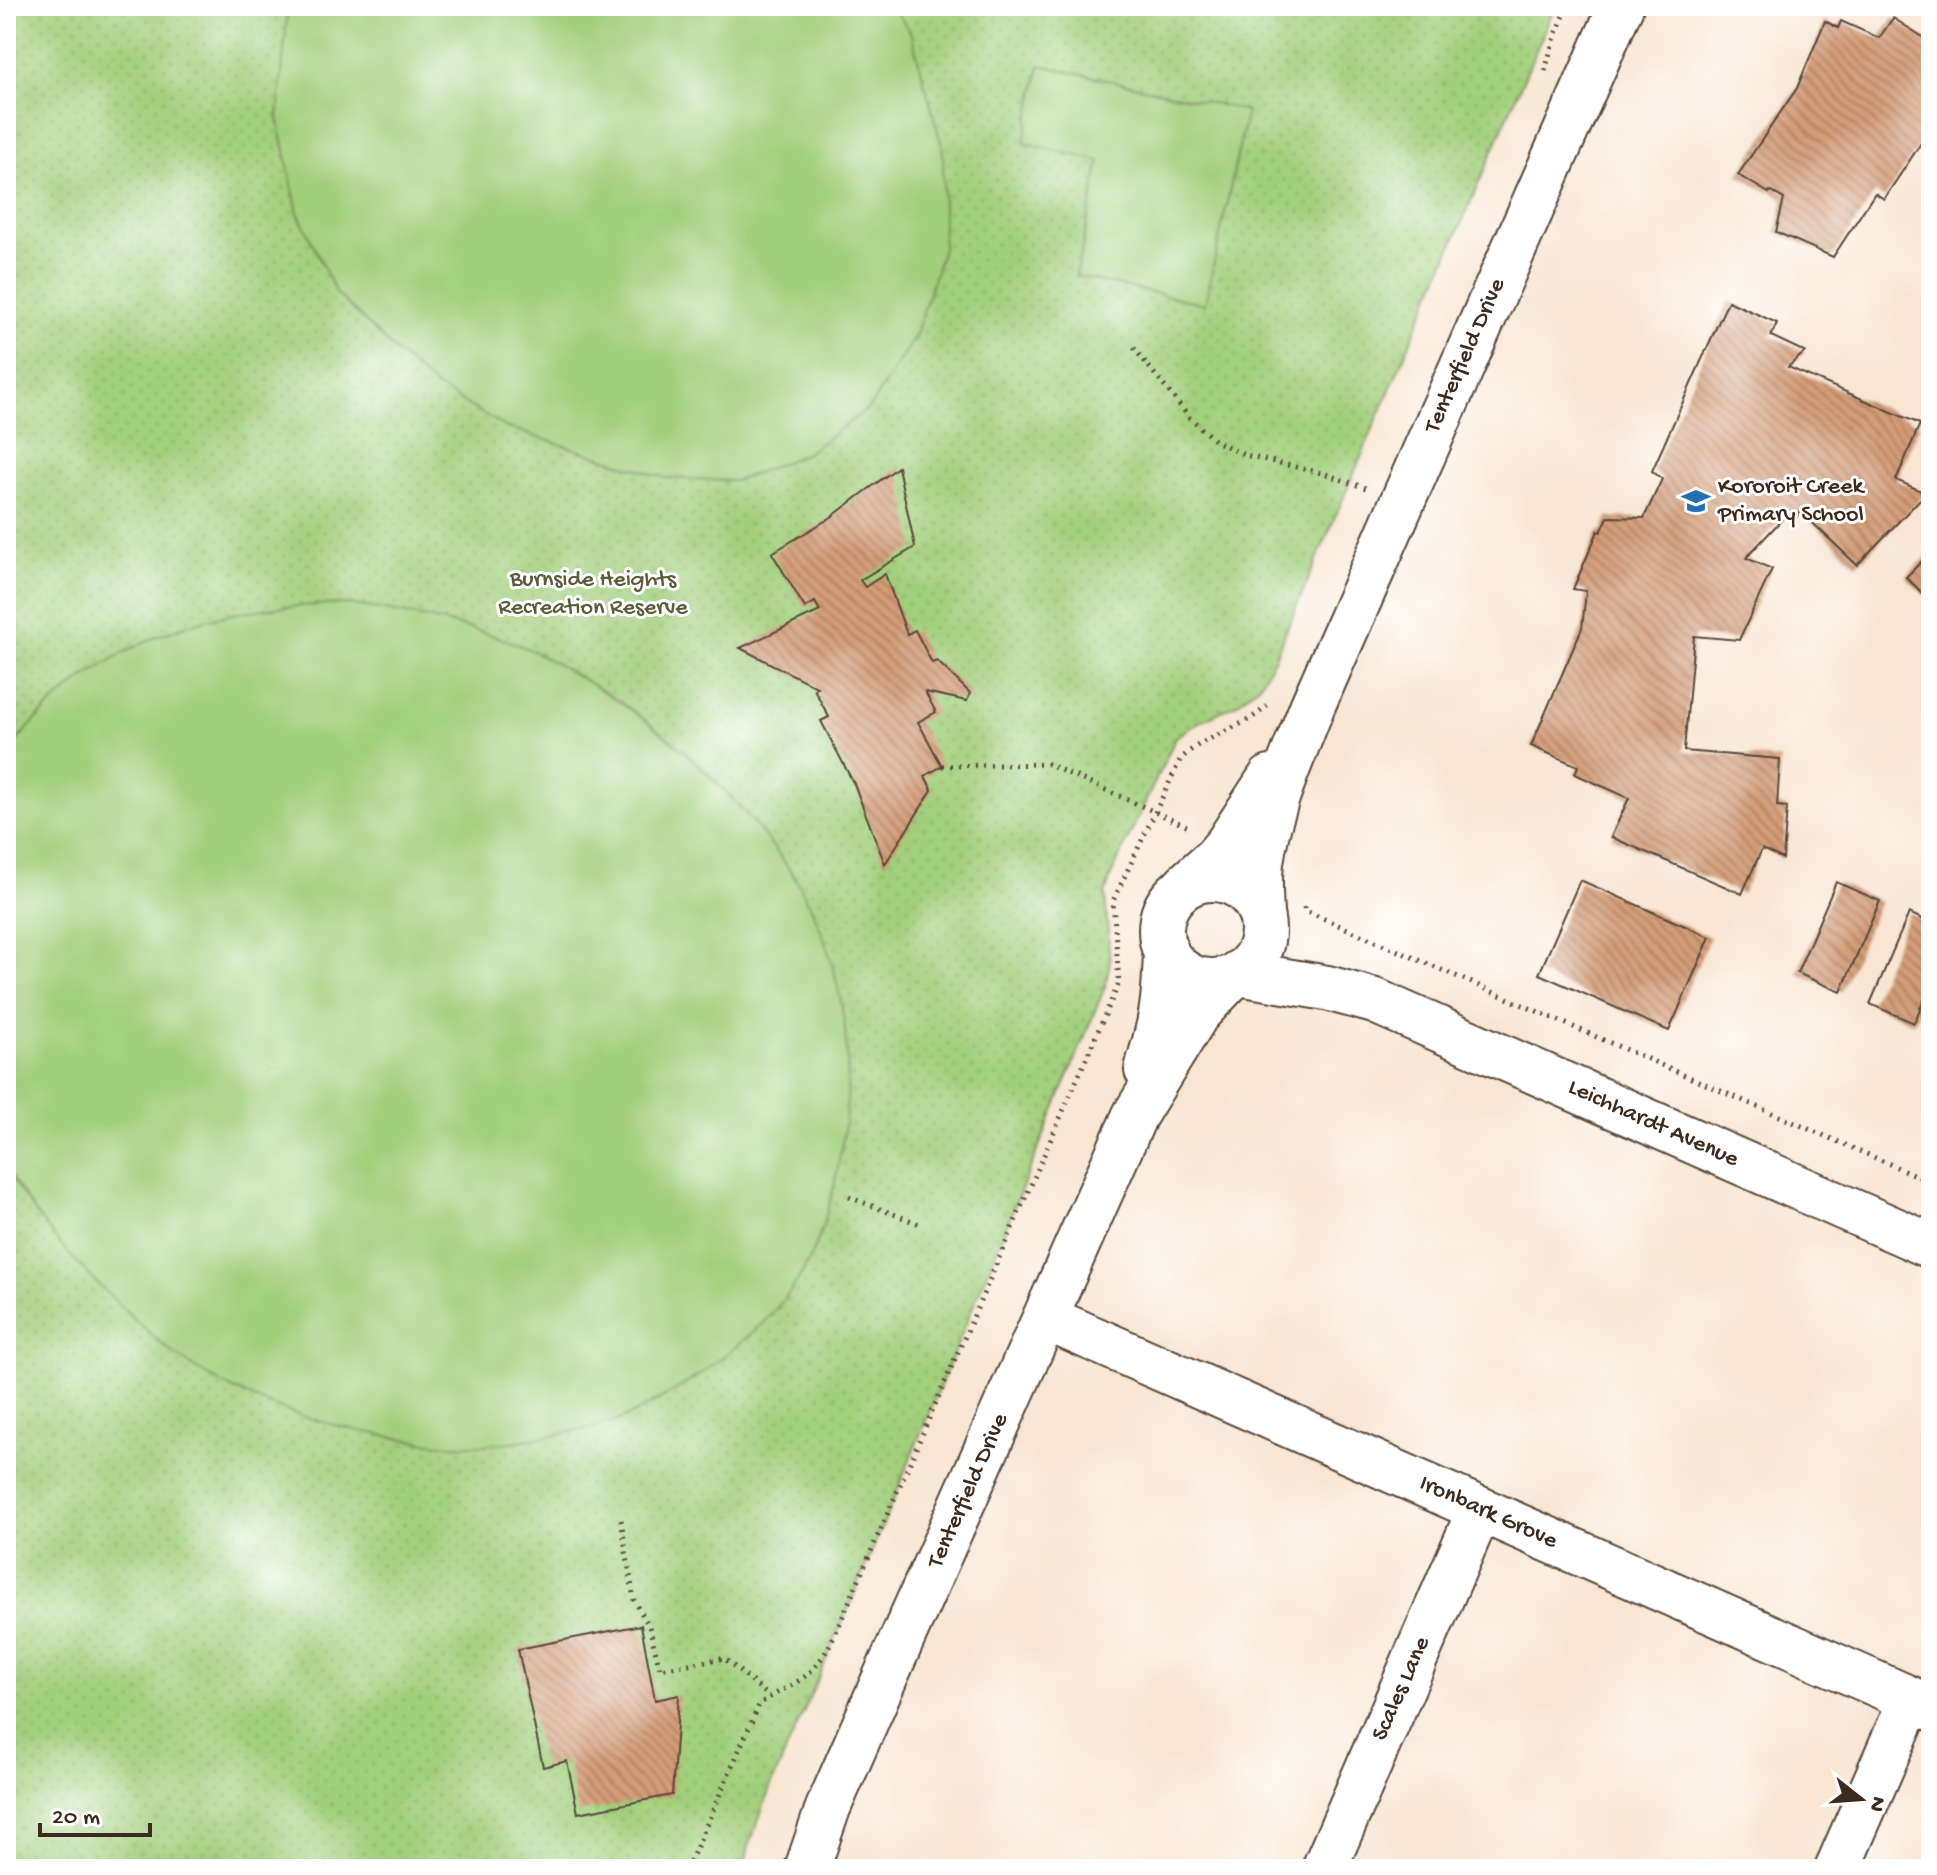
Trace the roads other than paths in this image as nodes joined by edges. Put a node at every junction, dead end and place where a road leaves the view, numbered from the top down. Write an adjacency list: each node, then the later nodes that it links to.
1 (1621, 6): 2 (street, Tenterfield Drive)
2 (1312, 707): 3 (street, Tenterfield Drive); 4 (street, Tenterfield Drive)
3 (1185, 885): 4 (street); 5 (street)
4 (1262, 923): 6 (street); 7 (street, Leichhardt Avenue)
5 (1166, 951): 6 (street); 8 (street, Tenterfield Drive)
6 (1235, 975): 7 (street, Leichhardt Avenue); 8 (street, Tenterfield Drive)
7 (1375, 1001): 9 (street, Leichhardt Avenue)
8 (1135, 1115): 10 (street, Tenterfield Drive)
9 (1931, 1246)
10 (1046, 1318): 11 (street, Ironbark Grove); 13 (street, Tenterfield Drive)
11 (1480, 1509): 12 (street, Ironbark Grove); 14 (street, Scales Lane)
12 (1921, 1704): 15 (street)
13 (807, 1869)
14 (1324, 1869)
15 (1837, 1869)

